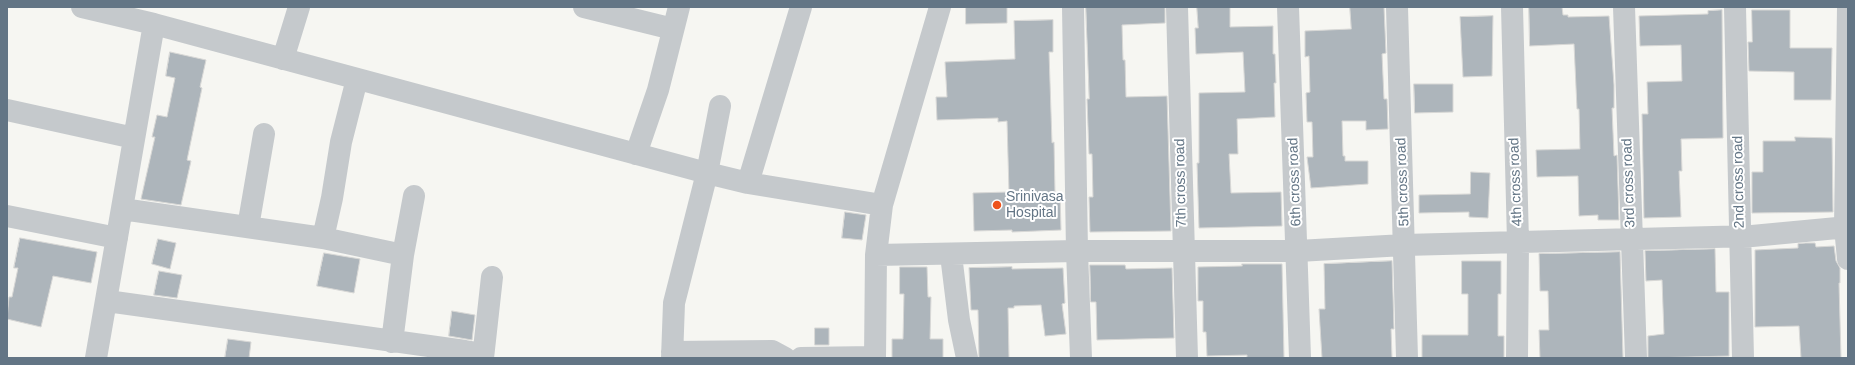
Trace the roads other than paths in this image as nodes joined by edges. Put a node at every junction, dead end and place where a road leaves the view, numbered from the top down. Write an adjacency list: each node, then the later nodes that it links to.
1 (82, 7): 15 (street)
2 (299, 7): 18 (street)
3 (584, 7): 17 (street)
4 (678, 7): 17 (street)
5 (801, 7): 26 (street)
6 (940, 7): 28 (street)
7 (1073, 7): 39 (street)
8 (1177, 7): 41 (street, 7th cross road)
9 (1288, 7): 40 (street, 6th cross road)
10 (1397, 7): 38 (street, 5th cross road)
11 (1512, 7): 37 (street, 4th cross road)
12 (1624, 7): 36 (street, 3rd cross road)
13 (1735, 7): 33 (street, 2nd cross road)
14 (1848, 7): 32 (street)
15 (109, 10): 16 (street)
16 (154, 24): 18 (street); 23 (street)
17 (673, 29): 24 (street)
18 (283, 59): 19 (street)
19 (357, 79): 24 (street); 35 (street)
20 (720, 106): 25 (street)
21 (7, 110): 23 (street)
22 (264, 134): 31 (street)
23 (134, 138): 29 (street)
24 (636, 154): 25 (street)
25 (707, 173): 26 (street); 49 (street)
26 (748, 183): 28 (street)
27 (414, 196): 42 (street)
28 (882, 205): 43 (street)
29 (122, 208): 31 (street); 34 (street)
30 (8, 222): 34 (street)
31 (248, 227): 35 (street)
32 (1846, 227): 33 (street); 45 (street)
33 (1741, 236): 36 (street); 62 (street, 2nd cross road)
34 (117, 238): 47 (street)
35 (323, 238): 42 (street)
36 (1632, 239): 37 (street); 61 (street, 3rd cross road)
37 (1518, 242): 38 (street); 60 (street, 4th cross road)
38 (1404, 245): 40 (street); 59 (street, 5th cross road)
39 (1077, 251): 41 (street); 44 (street); 56 (street)
40 (1298, 251): 41 (street); 58 (street, 6th cross road)
41 (1183, 252): 57 (street, 7th cross road)
42 (403, 255): 48 (street)
43 (876, 255): 44 (street); 50 (street)
44 (950, 255): 55 (street)
45 (1848, 258)
46 (492, 277): 52 (street)
47 (107, 301): 48 (street); 51 (street)
48 (392, 342): 52 (street)
49 (672, 355): 53 (street)
50 (875, 357): 54 (street)
51 (96, 358)
52 (482, 358)
53 (785, 358)
54 (801, 358)
55 (967, 358)
56 (1081, 358)
57 (1187, 358)
58 (1300, 358)
59 (1407, 358)
60 (1517, 358)
61 (1636, 358)
62 (1743, 358)

